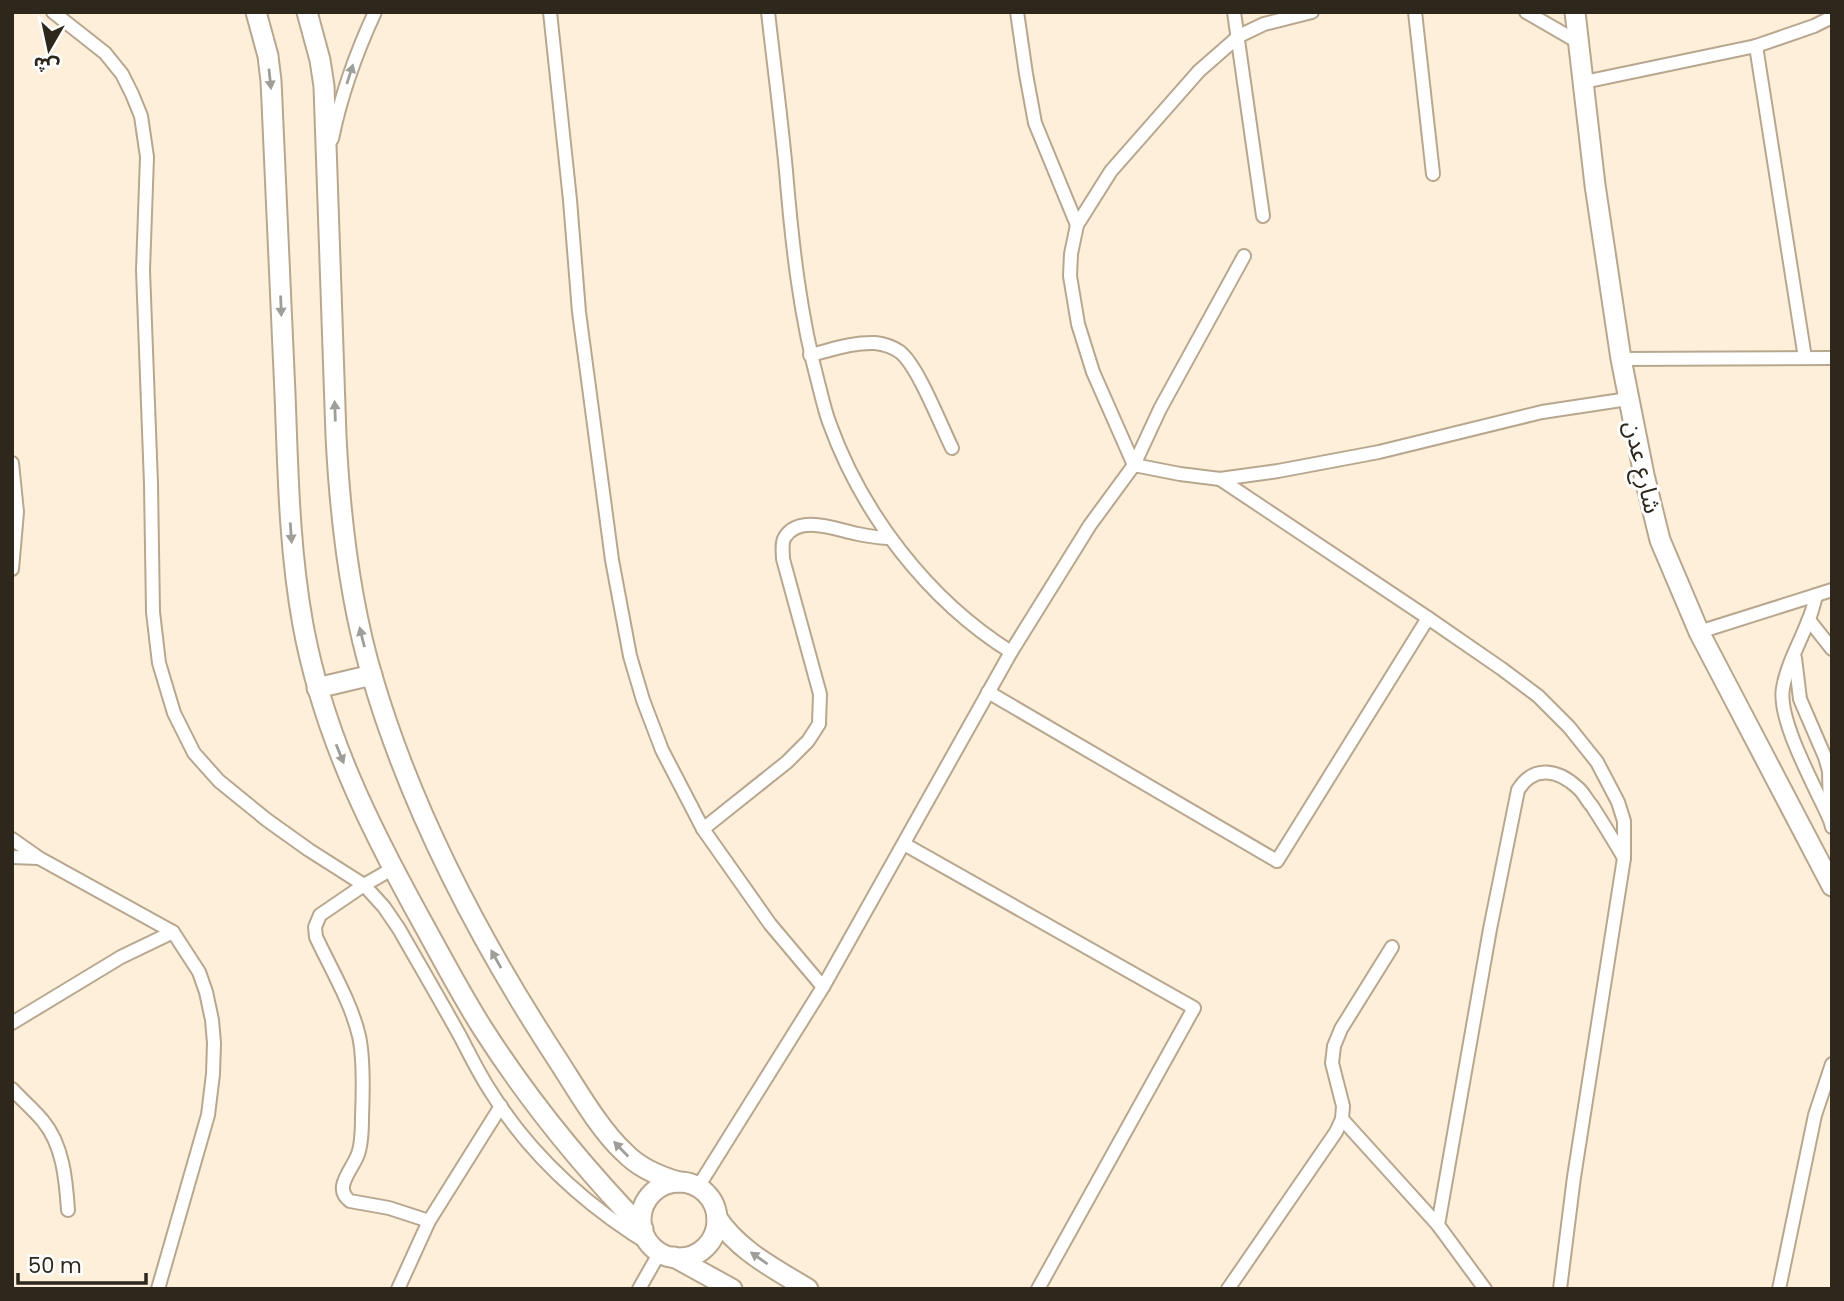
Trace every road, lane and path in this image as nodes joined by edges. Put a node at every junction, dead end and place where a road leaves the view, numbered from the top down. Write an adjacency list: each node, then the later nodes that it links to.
1 (53, 12): 53 (street)
2 (256, 12): 43 (street, one-way to 43)
3 (307, 12): 18 (street)
4 (375, 12): 18 (street, one-way to 4)
5 (550, 12): 46 (street)
6 (768, 12): 23 (street)
7 (1017, 12): 21 (street)
8 (1234, 12): 14 (street)
9 (1312, 12): 14 (street)
10 (1415, 12): 19 (street)
11 (1526, 12): 15 (street)
12 (1575, 12): 15 (street, شارع عدن)
13 (1832, 17): 16 (street)
14 (1239, 36): 20 (street); 21 (street)
15 (1578, 42): 17 (street, شارع عدن)
16 (1756, 46): 17 (street); 24 (street)
17 (1584, 82): 26 (street, شارع عدن)
18 (327, 164): 42 (street, one-way to 18)
19 (1433, 174)
20 (1264, 216)
21 (1077, 225): 30 (street)
22 (1244, 256): 30 (street)
23 (810, 355): 28 (street); 32 (street)
24 (1805, 358): 25 (street); 26 (street)
25 (1832, 358)
26 (1621, 359): 27 (street, شارع عدن)
27 (1628, 399): 31 (street); 38 (street, شارع عدن)
28 (952, 449)
29 (12, 463): 33 (street)
30 (1134, 465): 31 (street); 40 (street)
31 (1220, 479): 36 (street)
32 (890, 538): 40 (street); 46 (street)
33 (12, 569)
34 (1832, 590): 35 (street)
35 (1816, 595): 37 (street); 38 (street)
36 (1428, 618): 44 (street); 50 (street)
37 (1809, 620): 39 (street); 41 (street)
38 (1699, 632): 54 (street, شارع عدن)
39 (1832, 649)
40 (1011, 652): 44 (street)
41 (1794, 654): 45 (street); 45 (street)
42 (372, 675): 43 (street); 63 (street, one-way to 42)
43 (317, 688): 52 (street, one-way to 52)
44 (988, 692): 48 (street)
45 (1831, 823)
46 (702, 829): 57 (street)
47 (12, 839): 51 (street)
48 (904, 844): 57 (street); 74 (street)
49 (12, 856): 51 (street)
50 (1624, 858): 67 (street); 77 (street)
51 (39, 859): 55 (street)
52 (392, 869): 53 (street); 68 (street)
53 (364, 885): 61 (street); 66 (street)
54 (1832, 886)
55 (173, 932): 58 (street); 69 (street)
56 (1392, 947): 62 (street)
57 (823, 987): 63 (street)
58 (12, 1023)
59 (1832, 1064): 78 (street)
60 (12, 1089): 64 (street)
61 (501, 1106): 66 (street); 68 (street)
62 (1342, 1119): 67 (street); 75 (street)
63 (688, 1184): 65 (street); 68 (street)
64 (68, 1210)
65 (717, 1218): 68 (street); 73 (street, one-way to 65)
66 (429, 1221): 70 (street)
67 (1438, 1224): 76 (street)
68 (657, 1246): 71 (street); 72 (street)
69 (158, 1289)
70 (398, 1289)
71 (639, 1289)
72 (732, 1289)
73 (808, 1289)
74 (1038, 1289)
75 (1228, 1289)
76 (1485, 1289)
77 (1560, 1289)
78 (1779, 1289)

